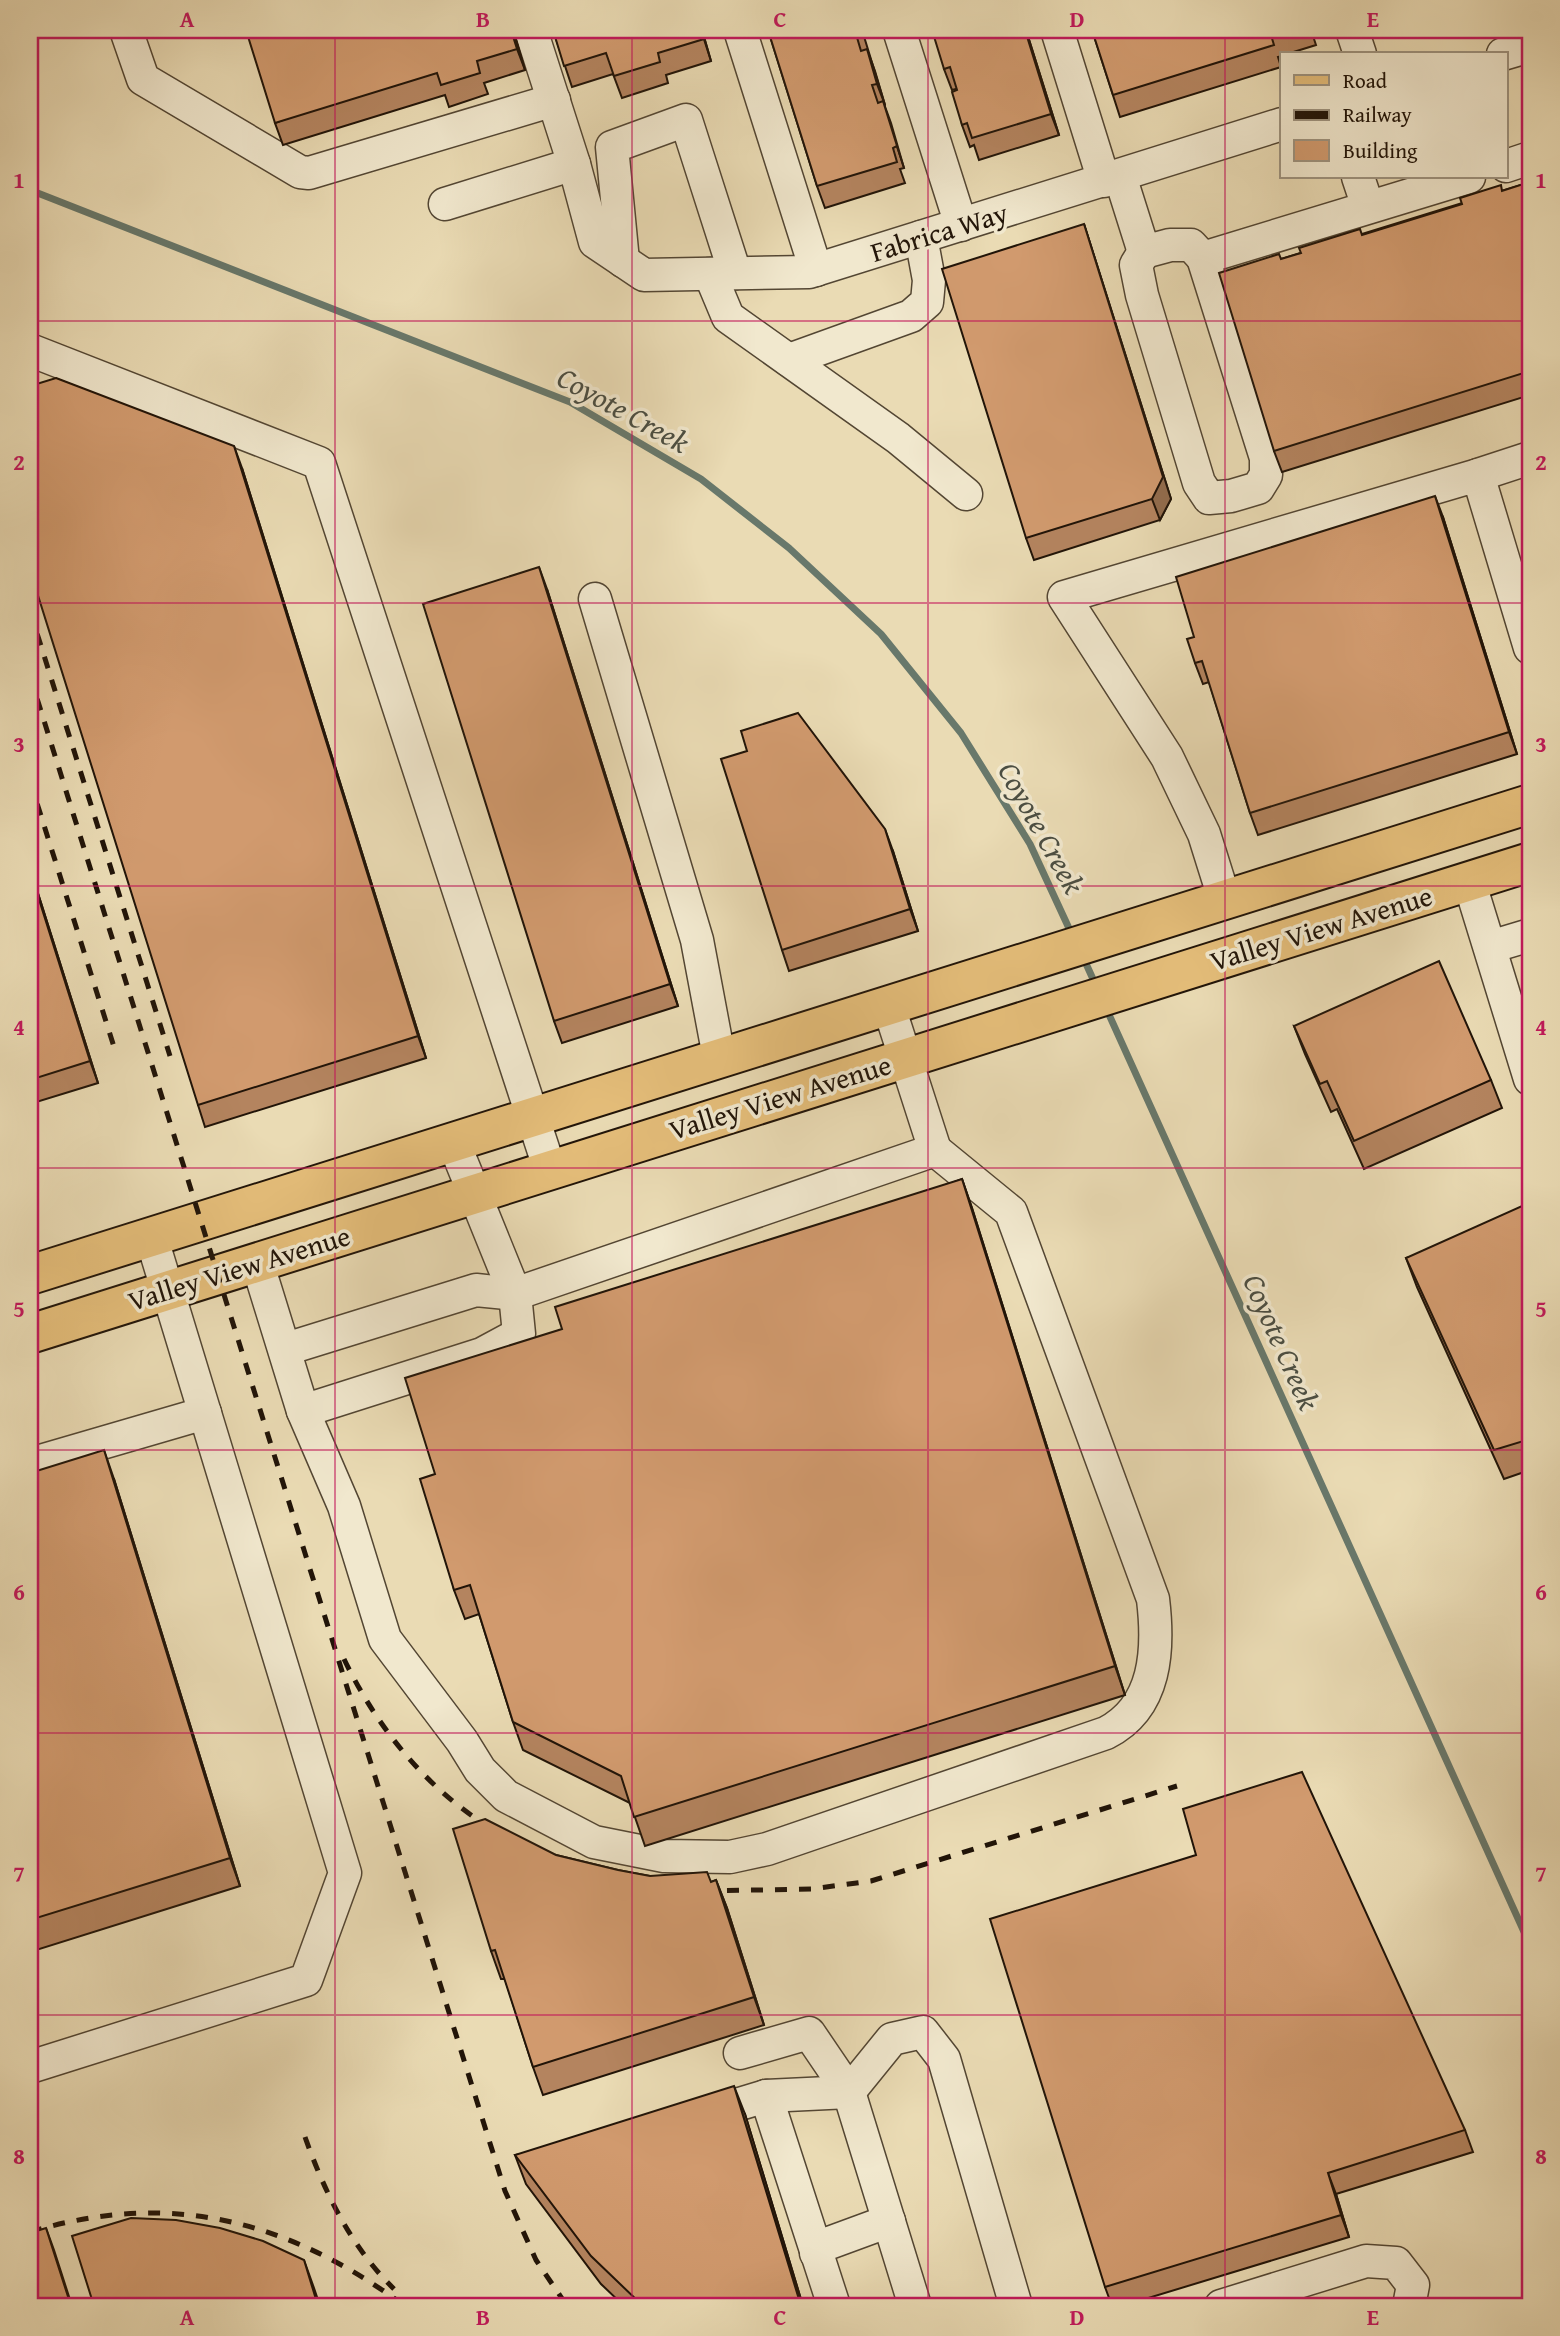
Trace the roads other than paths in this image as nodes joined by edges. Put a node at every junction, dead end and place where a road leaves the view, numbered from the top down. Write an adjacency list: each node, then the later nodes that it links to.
1 (126, 30): 12 (street)
2 (531, 30): 12 (street)
3 (740, 30): 27 (street)
4 (899, 30): 22 (street)
5 (1057, 30): 17 (street)
6 (1352, 30): 9 (street)
7 (1494, 30): 10 (street)
8 (1530, 46): 11 (street)
9 (1359, 52)
10 (1501, 52)
11 (1508, 52)
12 (554, 100): 15 (street)
13 (1280, 125): 17 (street, Fabrica Way)
14 (1530, 158): 16 (street)
15 (574, 164): 20 (street); 26 (street, Fabrica Way)
16 (1508, 165)
17 (1112, 178): 22 (street, Fabrica Way); 24 (street)
18 (1358, 178): 21 (street)
19 (1466, 178): 21 (street)
20 (445, 204)
21 (1368, 207): 25 (street)
22 (961, 225): 23 (street, Fabrica Way)
23 (921, 237): 27 (street, Fabrica Way); 30 (street)
24 (1144, 252): 25 (street); 25 (street)
25 (1203, 258)
26 (623, 261): 28 (street, Fabrica Way); 28 (street)
27 (816, 270): 28 (street, Fabrica Way)
28 (722, 273): 30 (street)
29 (30, 350): 46 (street)
30 (789, 360): 33 (street)
31 (1530, 458): 32 (street)
32 (1478, 475): 35 (street); 39 (street)
33 (966, 494)
34 (594, 599): 43 (street)
35 (1530, 648)
36 (1530, 804): 39 (main road, Valley View Avenue)
37 (1530, 862): 38 (main road, Valley View Avenue)
38 (1469, 881): 41 (street); 44 (main road, Valley View Avenue)
39 (1225, 901): 42 (main road, Valley View Avenue)
40 (1530, 935): 41 (street)
41 (1490, 947): 45 (street)
42 (888, 1004): 43 (main road, Valley View Avenue); 44 (street)
43 (719, 1057): 46 (main road, Valley View Avenue)
44 (906, 1058): 48 (street); 49 (main road, Valley View Avenue)
45 (1530, 1079)
46 (532, 1116): 47 (main road, Valley View Avenue); 49 (street)
47 (453, 1141): 50 (street); 51 (main road, Valley View Avenue)
48 (935, 1150): 55 (street); 58 (street)
49 (550, 1170): 50 (main road, Valley View Avenue)
50 (472, 1195): 52 (main road, Valley View Avenue); 55 (street)
51 (151, 1236): 53 (main road, Valley View Avenue); 54 (street)
52 (257, 1262): 54 (main road, Valley View Avenue); 57 (street)
53 (30, 1275)
54 (169, 1290): 56 (main road, Valley View Avenue); 59 (street)
55 (515, 1294): 57 (street); 58 (street)
56 (30, 1334)
57 (286, 1349): 58 (street)
58 (303, 1411)
59 (205, 1413): 60 (street); 62 (street)
60 (30, 1464)
61 (740, 2053): 63 (street)
62 (30, 2067)
63 (849, 2092): 64 (street); 66 (street); 70 (street)
64 (766, 2096): 65 (street); 67 (street)
65 (678, 2122)
66 (889, 2221): 67 (street); 69 (street)
67 (816, 2253): 68 (street)
68 (834, 2306)
69 (915, 2306)
70 (1016, 2306)
71 (1221, 2306): 72 (street)
72 (1409, 2306)

